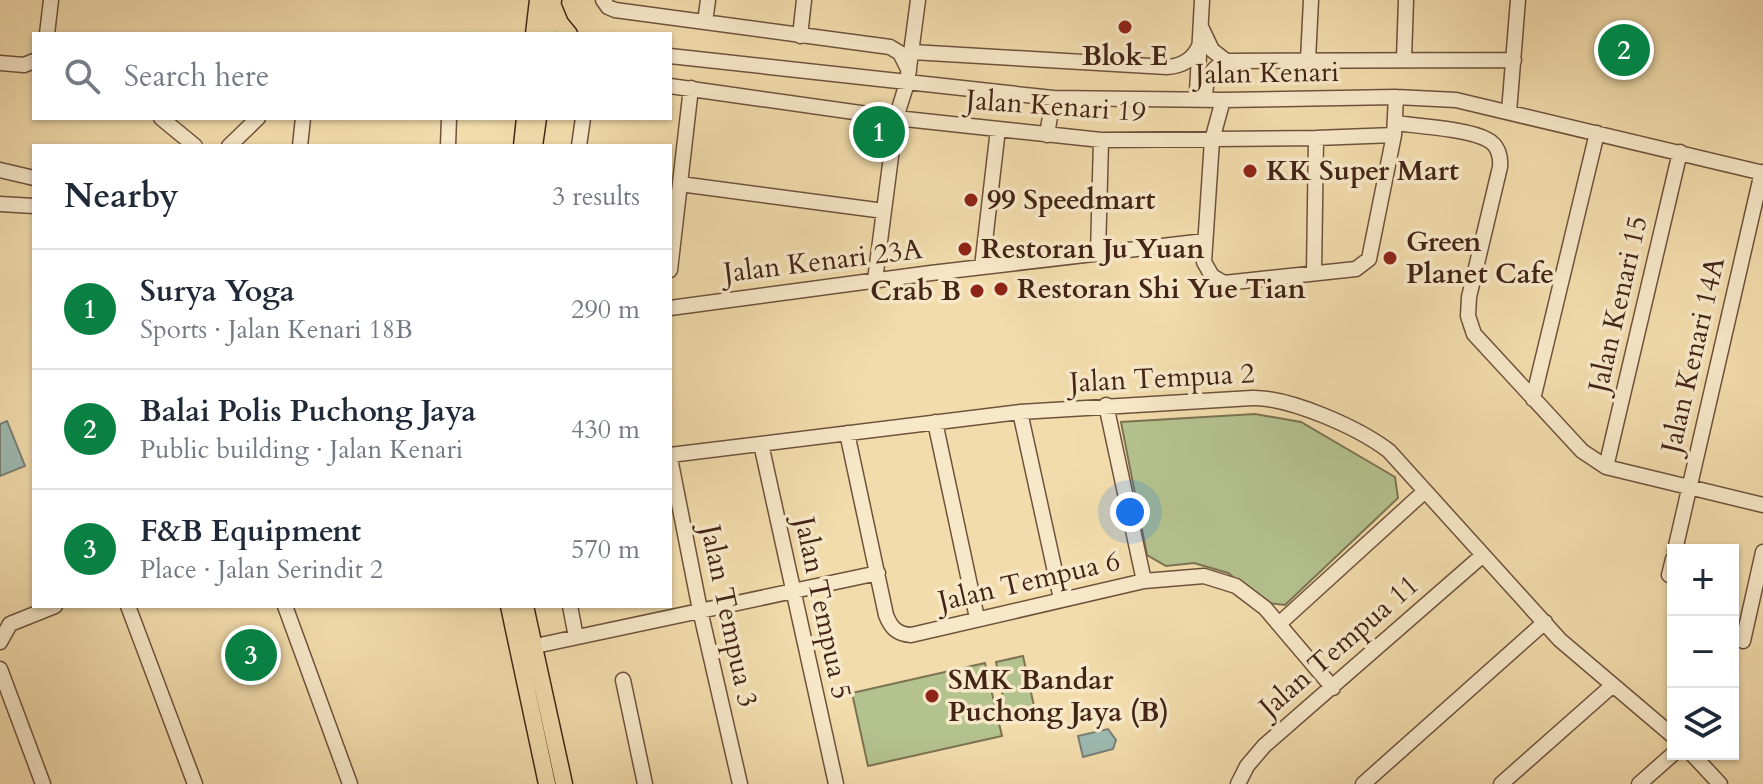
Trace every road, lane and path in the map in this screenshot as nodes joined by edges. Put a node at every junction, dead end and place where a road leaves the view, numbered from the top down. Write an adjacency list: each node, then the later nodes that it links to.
1 (51, 0): 14 (street)
2 (603, 0): 11 (street)
3 (708, 0): 11 (street)
4 (804, 0): 18 (street)
5 (918, 0): 13 (street)
6 (1202, 0): 12 (street)
7 (1311, 0): 24 (street)
8 (1406, 0): 23 (street)
9 (1518, 0): 25 (street)
10 (548, 2): 15 (main road); 16 (main road); 17 (main road)
11 (705, 22): 18 (street)
12 (1201, 25): 19 (street); 26 (street)
13 (915, 26): 20 (street); 21 (street)
14 (47, 32)
15 (535, 32)
16 (548, 32)
17 (567, 32)
18 (800, 36): 20 (street)
19 (1199, 46): 21 (street); 34 (street)
20 (890, 47): 29 (street)
21 (912, 52): 29 (street)
22 (672, 56): 29 (street, Jalan Kenari)
23 (1404, 59): 24 (street); 25 (street)
24 (1308, 60): 26 (street)
25 (1514, 60): 36 (street)
26 (1226, 61): 34 (street)
27 (32, 62): 28 (street)
28 (0, 63)
29 (908, 77): 33 (street, Jalan Kenari); 37 (street)
30 (672, 86): 31 (street, Jalan Kenari 19)
31 (691, 88): 37 (street, Jalan Kenari 19); 63 (street)
32 (1396, 97): 35 (street, Jalan Kenari); 36 (street, Jalan Kenari); 46 (street)
33 (1053, 98): 34 (street, Jalan Kenari); 48 (street)
34 (1201, 100): 35 (street, Jalan Kenari)
35 (1223, 100): 51 (street)
36 (1509, 112): 47 (street, Jalan Kenari)
37 (896, 118): 45 (street, Jalan Kenari 19); 66 (street)
38 (163, 120): 52 (street)
39 (256, 120): 53 (street)
40 (303, 120): 54 (street)
41 (449, 120): 55 (street)
42 (523, 120): 56 (main road)
43 (537, 120): 57 (main road)
44 (583, 120): 58 (street)
45 (998, 129): 48 (street, Jalan Kenari 19); 70 (street)
46 (1395, 129): 49 (street, Jalan Kenari 19); 71 (street); 74 (street)
47 (1597, 133): 59 (street, Jalan Kenari); 74 (street)
48 (1047, 135): 50 (street, Jalan Kenari 19)
49 (1316, 138): 51 (street, Jalan Kenari 19); 71 (street)
50 (1101, 140): 51 (street, Jalan Kenari 19); 69 (street)
51 (1212, 140): 67 (street)
52 (193, 144)
53 (231, 144)
54 (300, 144)
55 (448, 144)
56 (526, 144)
57 (526, 144)
58 (579, 144)
59 (1680, 152): 61 (street, Jalan Kenari); 82 (street, Jalan Kenari 15)
60 (0, 170): 62 (street)
61 (1762, 172): 83 (street, Jalan Kenari 14A)
62 (32, 178)
63 (680, 184): 66 (street); 68 (street)
64 (32, 206): 65 (street)
65 (1, 209)
66 (884, 211): 72 (street)
67 (1205, 241): 69 (street, Jalan Kenari 23A); 71 (street)
68 (672, 253)
69 (1098, 254): 70 (street, Jalan Kenari 23A)
70 (982, 267): 72 (street, Jalan Kenari 23A)
71 (1314, 273)
72 (875, 280): 73 (street, Jalan Kenari 23A)
73 (672, 308)
74 (1533, 399): 82 (street)
75 (1106, 405): 76 (street, Jalan Tempua 2); 84 (street, Jalan Tempua 2); 90 (street)
76 (1020, 412): 77 (street, Jalan Tempua 2); 92 (street)
77 (935, 422): 78 (street, Jalan Tempua 2); 100 (street)
78 (847, 433): 79 (street, Jalan Tempua 2); 89 (street, Jalan Tempua 6)
79 (761, 444): 80 (street, Jalan Tempua 2); 91 (street, Jalan Tempua 5)
80 (672, 456)
81 (672, 466): 99 (street, Jalan Tempua 3)
82 (1606, 467): 83 (street)
83 (1690, 488): 85 (street); 86 (street, Jalan Kenari 14A)
84 (1425, 491): 88 (street, Jalan Tempua 2); 102 (street)
85 (1763, 505)
86 (1676, 544)
87 (1763, 552): 104 (street)
88 (1483, 555): 101 (street, Jalan Tempua 2); 110 (street, Jalan Tempua 11)
89 (878, 573): 91 (street); 100 (street, Jalan Tempua 6)
90 (1144, 581): 92 (street, Jalan Tempua 6); 102 (street, Jalan Tempua 6)
91 (792, 590): 99 (street); 121 (street, Jalan Tempua 5)
92 (1061, 599): 100 (street, Jalan Tempua 6)
93 (50, 608): 105 (street)
94 (129, 608): 115 (street)
95 (286, 608): 116 (street)
96 (510, 608): 106 (main road)
97 (525, 608): 106 (main road)
98 (570, 608): 103 (street)
99 (700, 610): 103 (street); 120 (street, Jalan Tempua 3)
100 (977, 618)
101 (1545, 622): 109 (street, Jalan Tempua 2); 123 (street)
102 (1280, 623): 110 (street, Jalan Tempua 6)
103 (576, 637): 106 (street)
104 (1743, 641)
105 (0, 642)
106 (526, 648): 117 (main road); 118 (main road)
107 (0, 669): 114 (street)
108 (623, 680): 119 (street)
109 (1613, 685): 111 (street, Jalan Tempua 2); 124 (street)
110 (1333, 688): 122 (street, Jalan Tempua 11)
111 (1667, 731)
112 (1667, 759): 125 (street)
113 (1698, 760): 126 (street)
114 (43, 784)
115 (195, 784)
116 (350, 784)
117 (547, 784)
118 (564, 784)
119 (645, 784)
120 (740, 784)
121 (836, 784)
122 (1238, 784)
123 (1363, 784)
124 (1501, 784)
125 (1639, 784)
126 (1720, 784)

